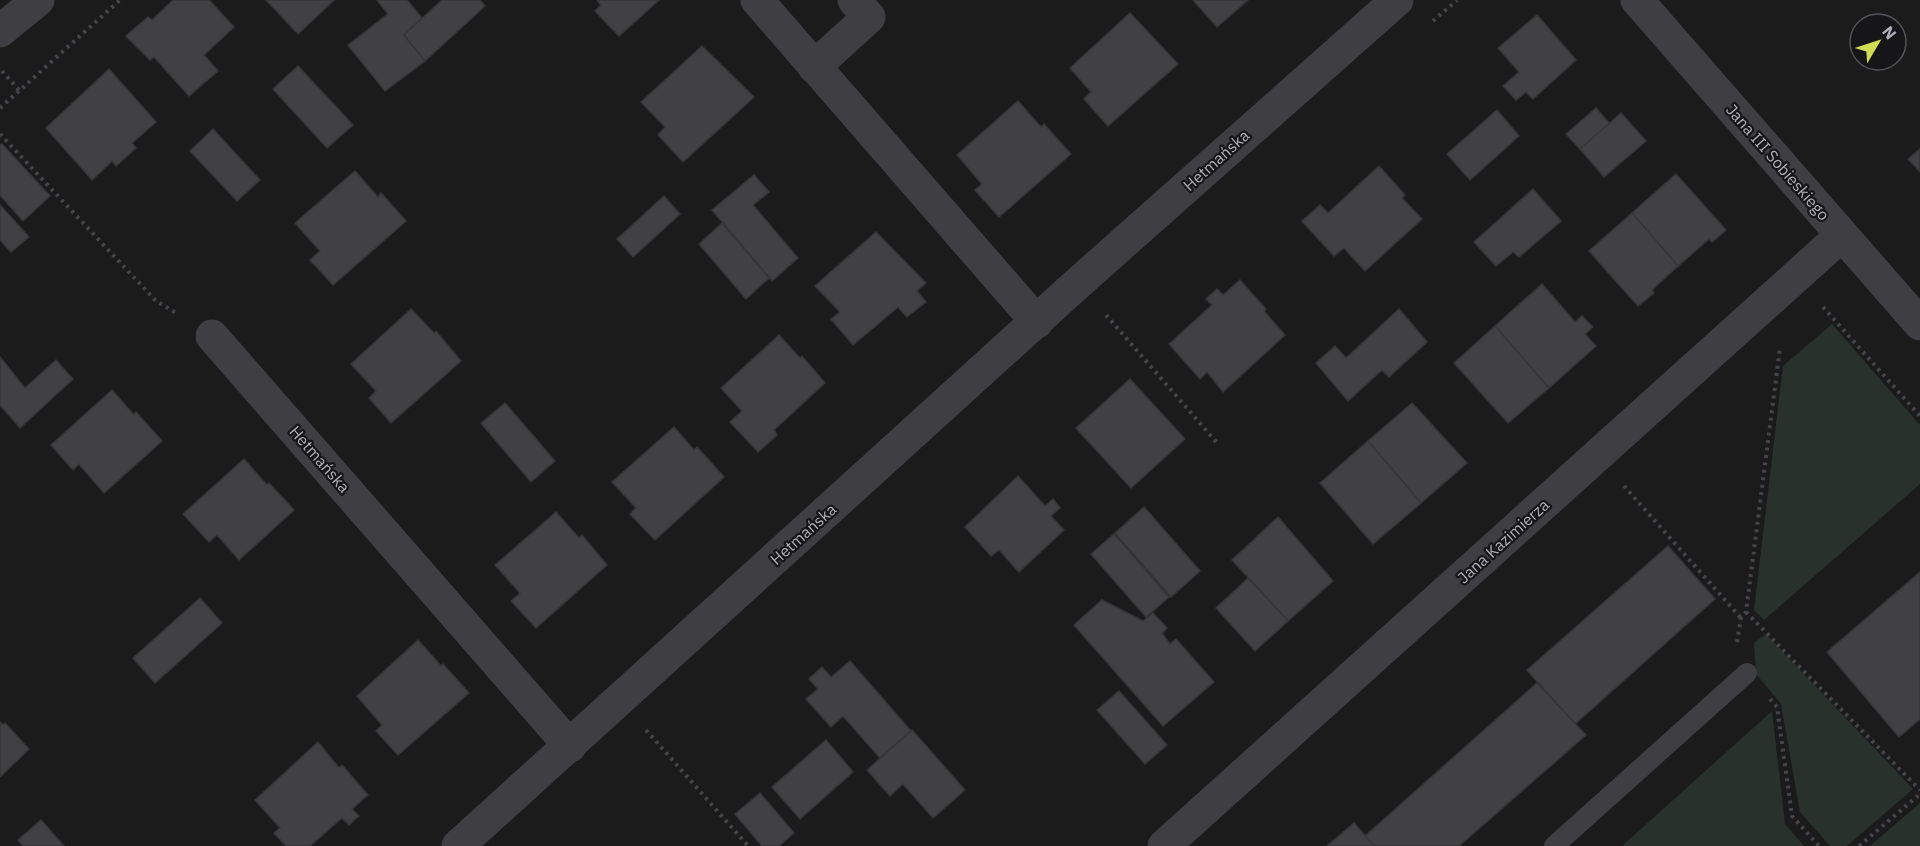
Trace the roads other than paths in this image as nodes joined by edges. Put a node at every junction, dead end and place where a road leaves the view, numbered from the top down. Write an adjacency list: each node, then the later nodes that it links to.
1 (38, 0): 6 (street)
2 (757, 0): 7 (street)
3 (854, 0): 7 (street)
4 (1397, 0): 9 (street, Hetmańska)
5 (1637, 0): 8 (street, Jana III Sobieskiego)
6 (0, 31)
7 (814, 67): 9 (street)
8 (1842, 236): 10 (street, Jana III Sobieskiego); 15 (street, Jana Kazimierza)
9 (1036, 322): 13 (street, Hetmańska)
10 (1920, 324)
11 (212, 336): 13 (street, Hetmańska)
12 (1747, 673): 16 (lane)
13 (570, 746): 14 (street, Hetmańska)
14 (458, 846)
15 (1164, 846)
16 (1554, 846)

